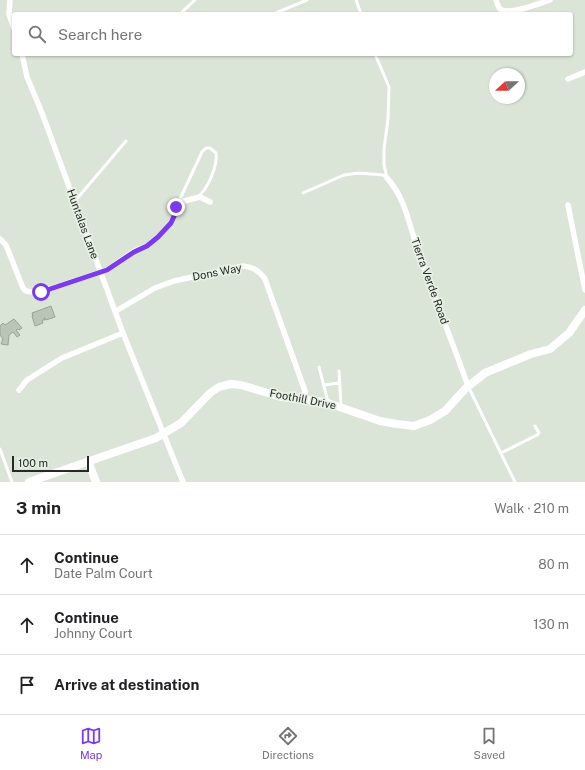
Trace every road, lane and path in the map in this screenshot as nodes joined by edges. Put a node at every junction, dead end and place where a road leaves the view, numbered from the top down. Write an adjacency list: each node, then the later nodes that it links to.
1 (10, 0): 10 (street)
2 (195, 0): 7 (lane)
3 (307, 0): 8 (lane)
4 (356, 0): 9 (lane)
5 (496, 0): 6 (street)
6 (550, 0)
7 (182, 12)
8 (278, 12)
9 (360, 12)
10 (12, 23)
11 (22, 56): 19 (street, Huntalas Lane)
12 (377, 56): 16 (lane)
13 (585, 72): 14 (street)
14 (568, 79)
15 (126, 141): 19 (lane)
16 (387, 178): 17 (lane); 33 (street, Tierra Verde Road)
17 (303, 193)
18 (197, 198): 20 (street); 21 (street); 21 (lane)
19 (75, 201): 24 (street, Huntalas Lane)
20 (210, 202)
21 (178, 203): 24 (street)
22 (568, 205): 25 (street)
23 (0, 239): 24 (street)
24 (100, 272): 27 (street, Huntalas Lane)
25 (585, 290)
26 (585, 310): 33 (main road, Foothill Drive)
27 (116, 311): 28 (street, Huntalas Lane); 35 (street, Dons Way)
28 (123, 333): 34 (street); 39 (street, Huntalas Lane)
29 (319, 367): 32 (lane)
30 (339, 371): 31 (lane)
31 (340, 383): 32 (lane); 37 (lane)
32 (324, 385): 36 (lane)
33 (468, 386): 37 (main road, Foothill Drive); 41 (lane)
34 (19, 390)
35 (304, 400): 36 (main road, Foothill Drive); 39 (main road, Foothill Drive)
36 (328, 402): 37 (main road, Foothill Drive)
37 (341, 406)
38 (535, 426): 41 (lane)
39 (164, 434): 42 (main road, Foothill Drive); 46 (street, Huntalas Lane)
40 (0, 449): 43 (lane)
41 (501, 453): 47 (lane)
42 (88, 461): 44 (main road, Foothill Drive); 45 (main road)
43 (12, 482)
44 (29, 482)
45 (96, 482)
46 (183, 482)
47 (514, 482)

